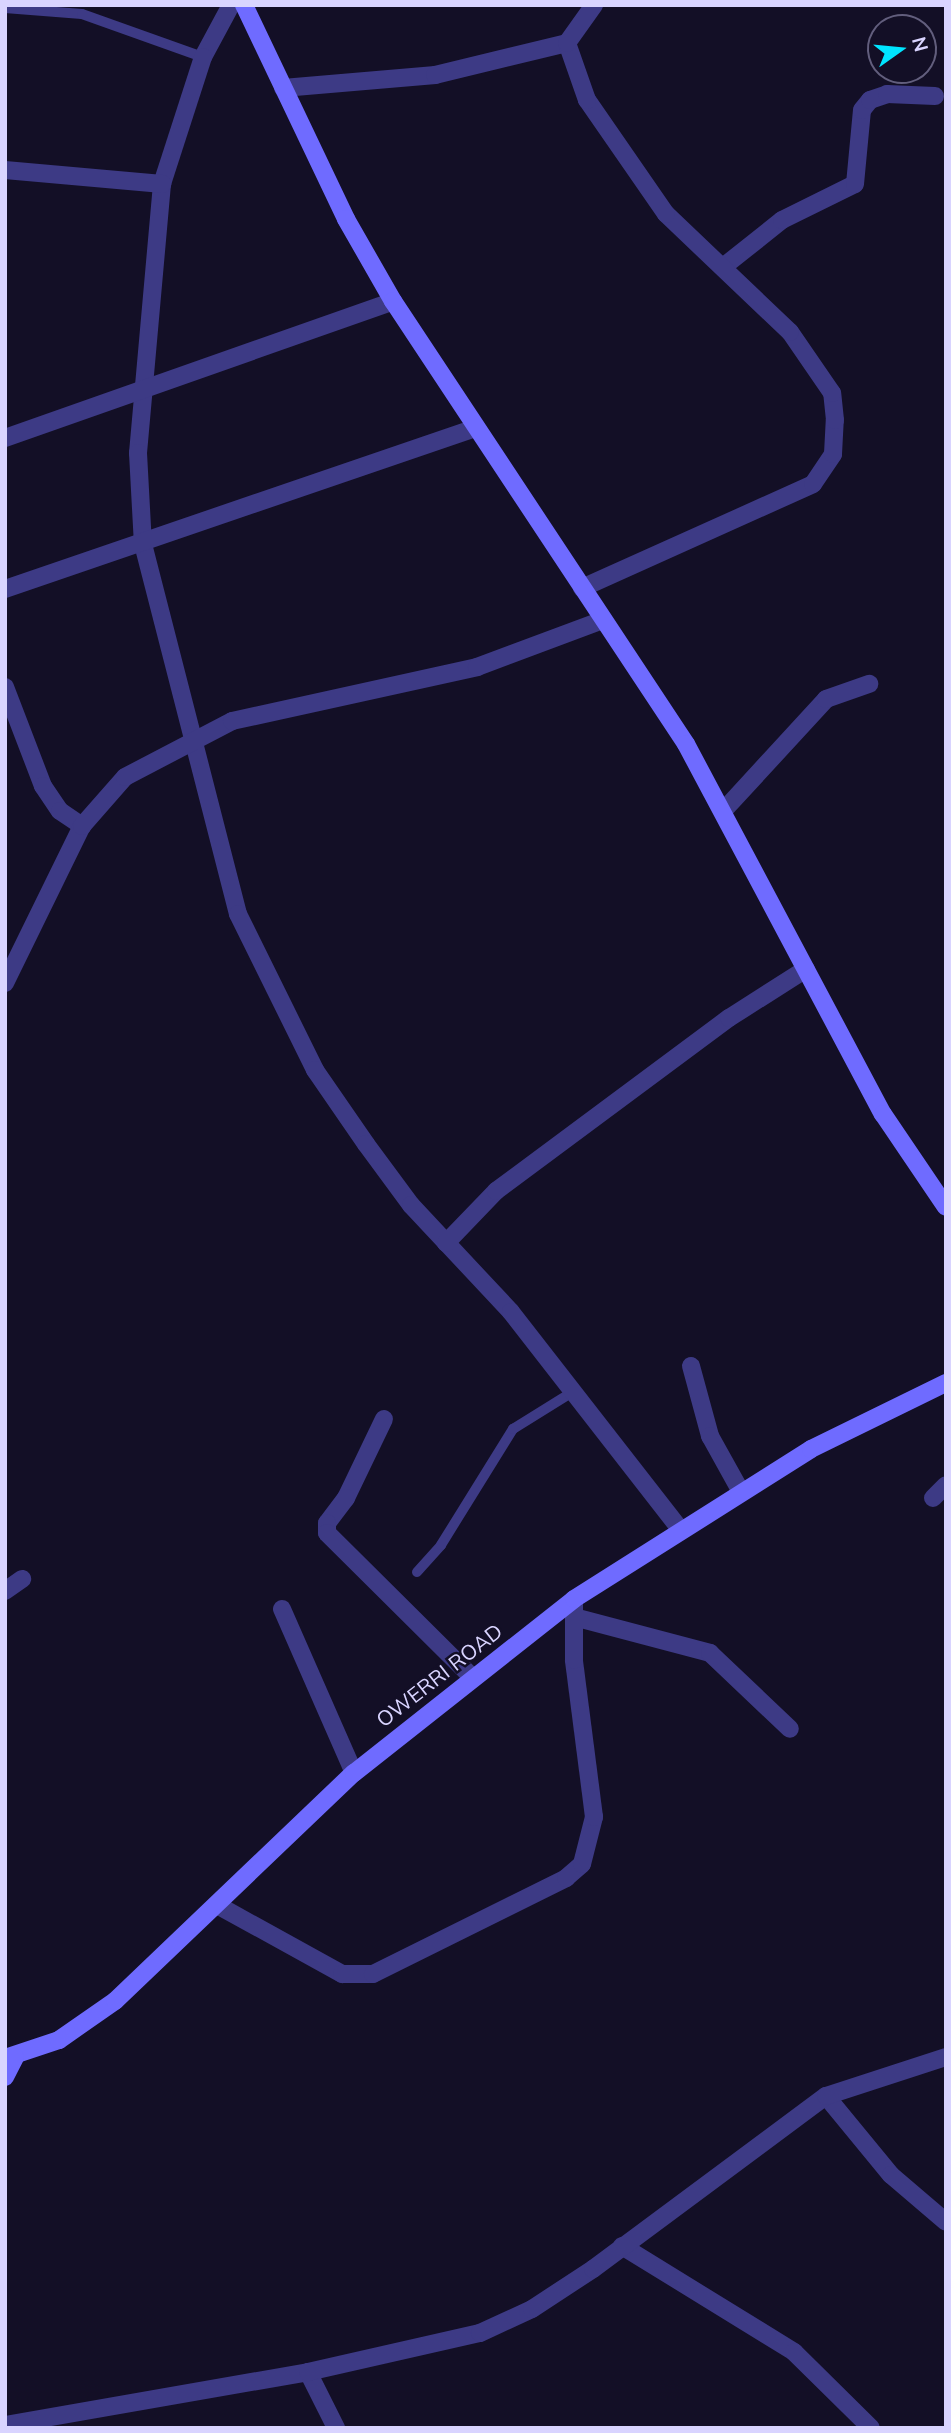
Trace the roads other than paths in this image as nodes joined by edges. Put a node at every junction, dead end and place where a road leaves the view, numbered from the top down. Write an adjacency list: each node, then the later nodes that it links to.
1 (231, 5): 6 (street)
2 (244, 5): 7 (main road)
3 (594, 5): 5 (street)
4 (5, 8): 6 (lane)
5 (567, 43): 7 (street); 11 (street)
6 (203, 57): 10 (street)
7 (283, 88): 12 (main road)
8 (935, 96): 11 (street)
9 (5, 170): 10 (street)
10 (162, 184): 13 (street)
11 (723, 267): 17 (street)
12 (393, 301): 13 (street); 14 (main road)
13 (143, 386): 15 (street); 16 (street)
14 (476, 428): 16 (street); 17 (main road)
15 (5, 438)
16 (143, 544): 18 (street); 22 (street)
17 (582, 588): 19 (main road)
18 (5, 589)
19 (603, 620): 22 (street); 23 (main road)
20 (869, 684): 23 (street)
21 (5, 688): 24 (street)
22 (191, 738): 24 (street); 28 (street)
23 (725, 809): 25 (main road)
24 (82, 826): 26 (street)
25 (806, 969): 27 (main road); 28 (street)
26 (5, 983)
27 (946, 1207)
28 (446, 1242): 31 (street)
29 (691, 1366): 33 (street)
30 (946, 1383): 33 (main road, OWERRI ROAD)
31 (574, 1391): 34 (street); 35 (lane)
32 (384, 1419): 40 (street)
33 (741, 1492): 34 (main road, OWERRI ROAD)
34 (681, 1530): 38 (main road, OWERRI ROAD)
35 (417, 1572)
36 (22, 1579): 37 (street)
37 (5, 1591)
38 (574, 1608): 40 (main road, OWERRI ROAD); 41 (street); 43 (street)
39 (282, 1609): 42 (street)
40 (472, 1677): 42 (main road, OWERRI ROAD)
41 (790, 1729)
42 (354, 1773): 43 (main road, OWERRI ROAD)
43 (219, 1906): 45 (main road, OWERRI ROAD)
44 (946, 2057): 47 (street)
45 (10, 2058): 46 (main road)
46 (5, 2077)
47 (826, 2096): 48 (street); 49 (street)
48 (946, 2222)
49 (622, 2246): 50 (street); 53 (street)
50 (308, 2372): 51 (street); 52 (street)
51 (5, 2425)
52 (336, 2428)
53 (871, 2428)

